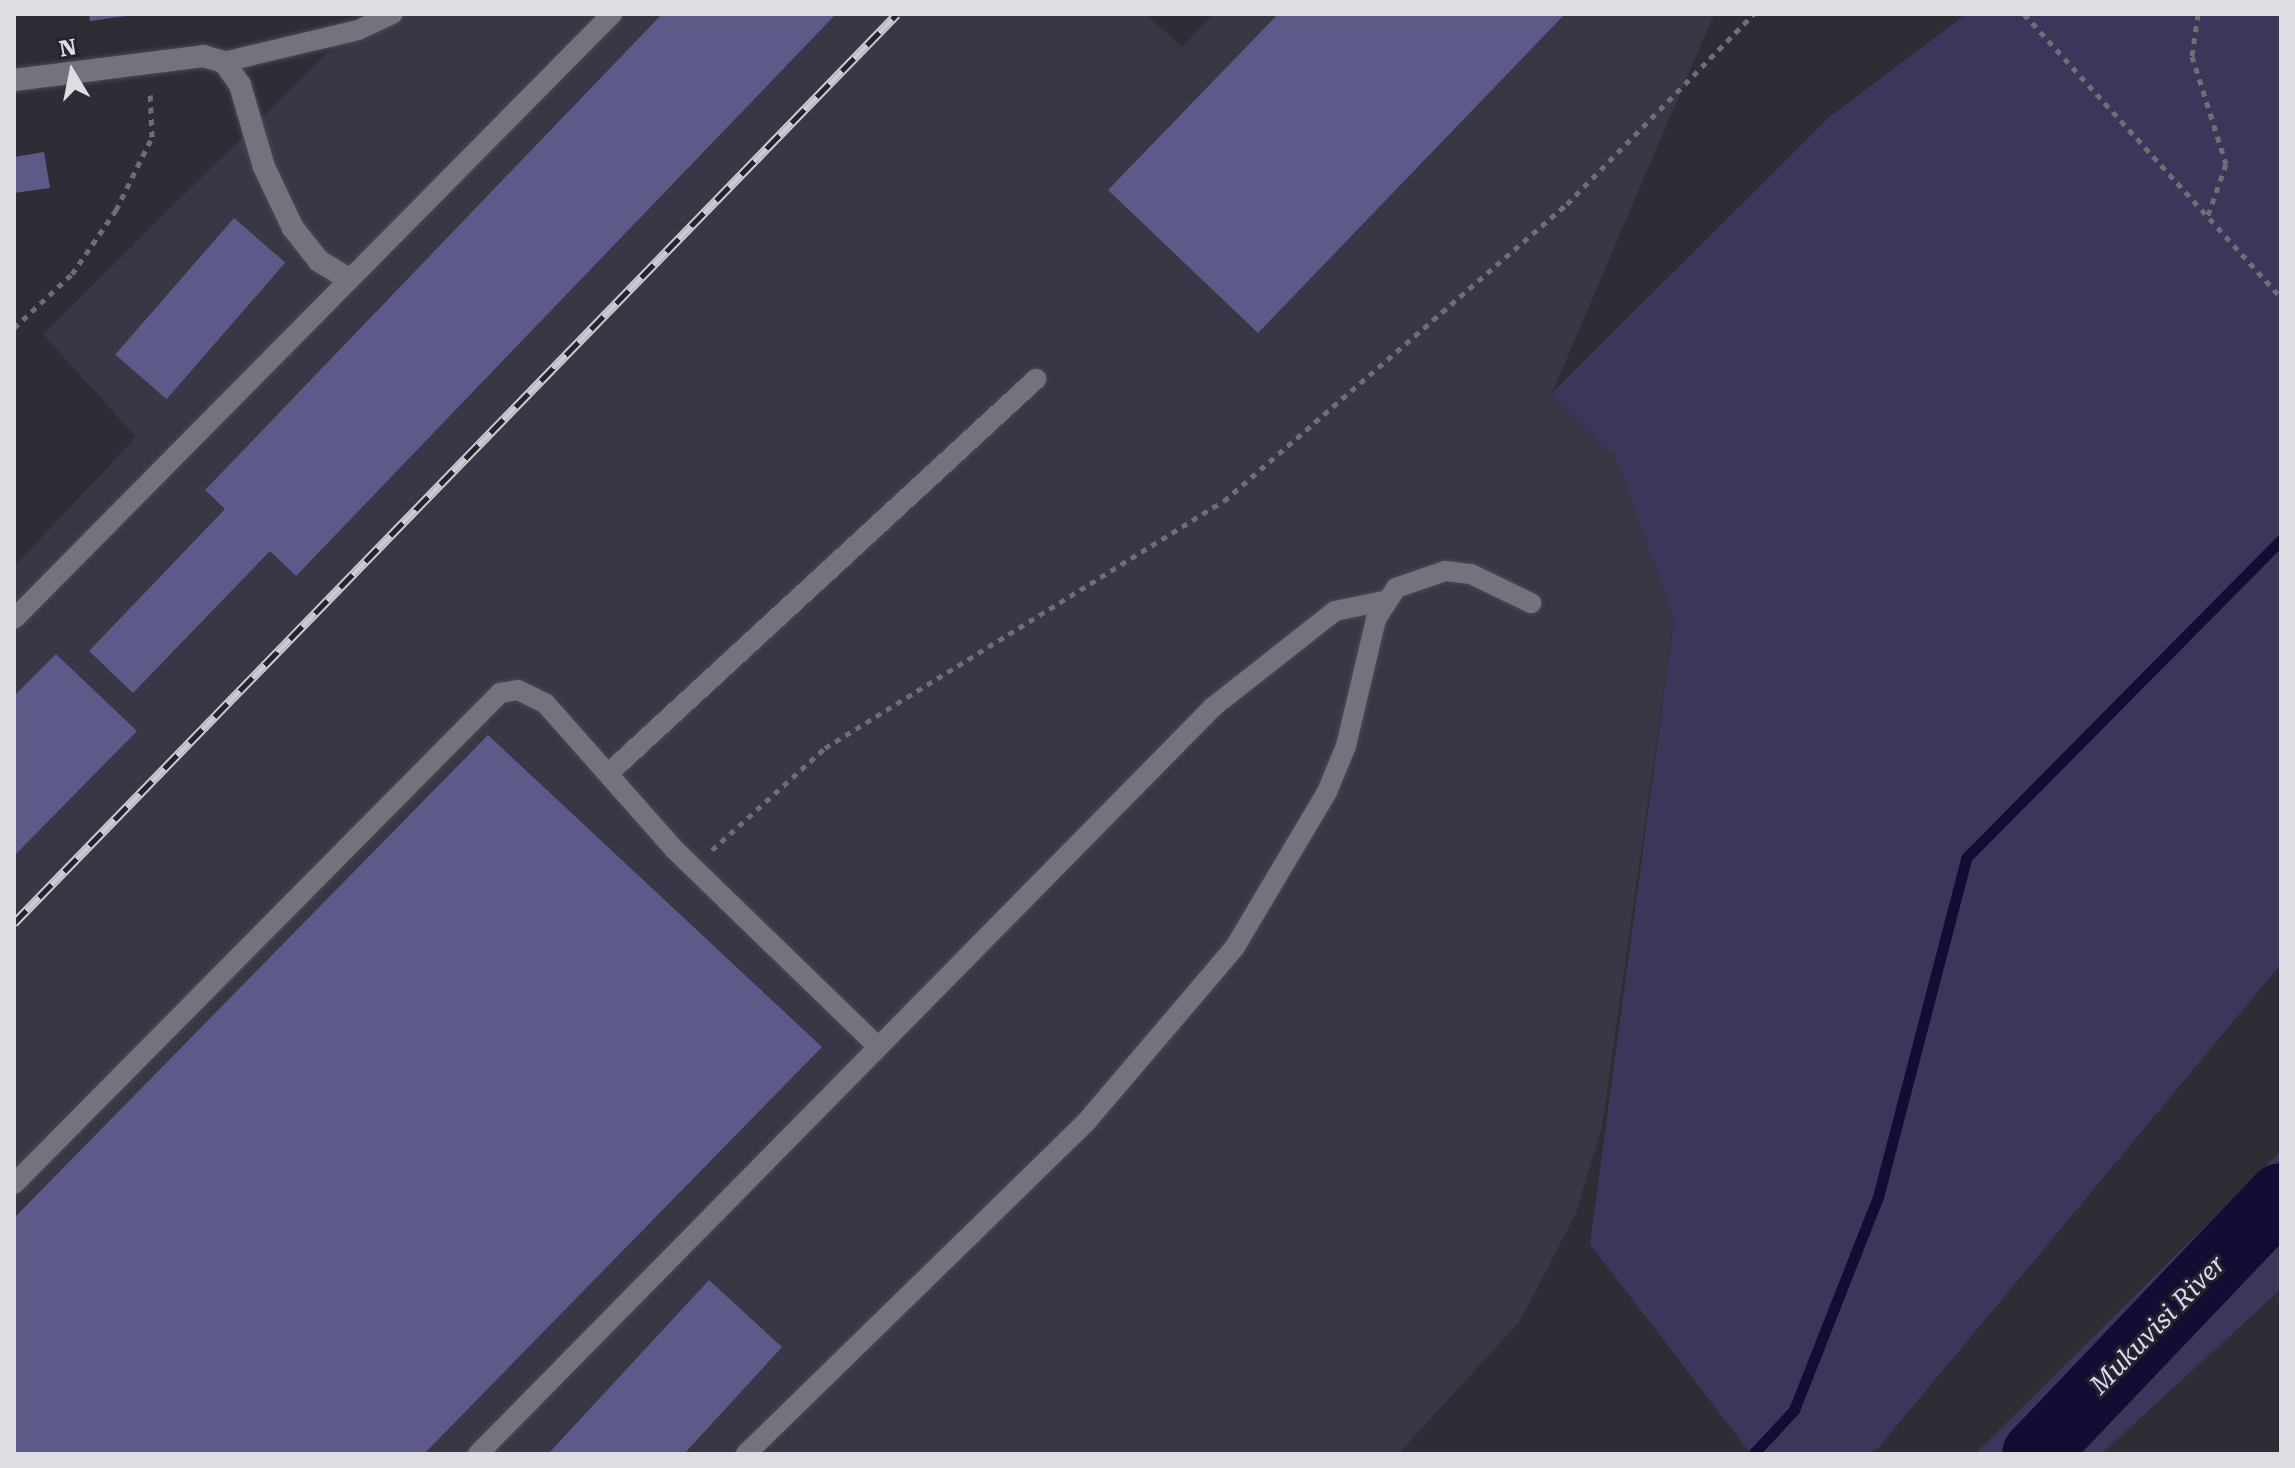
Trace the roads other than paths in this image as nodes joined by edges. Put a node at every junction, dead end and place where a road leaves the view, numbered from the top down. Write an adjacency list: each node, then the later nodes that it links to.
1 (392, 14): 3 (lane)
2 (612, 14): 5 (lane)
3 (224, 62): 4 (street); 5 (street)
4 (14, 80)
5 (347, 278): 9 (lane)
6 (1036, 379): 10 (lane)
7 (1384, 601): 8 (lane); 11 (lane); 14 (lane)
8 (1531, 603)
9 (14, 619)
10 (610, 772): 11 (lane); 12 (lane)
11 (876, 1045): 13 (lane)
12 (14, 1184)
13 (478, 1454)
14 (746, 1454)

